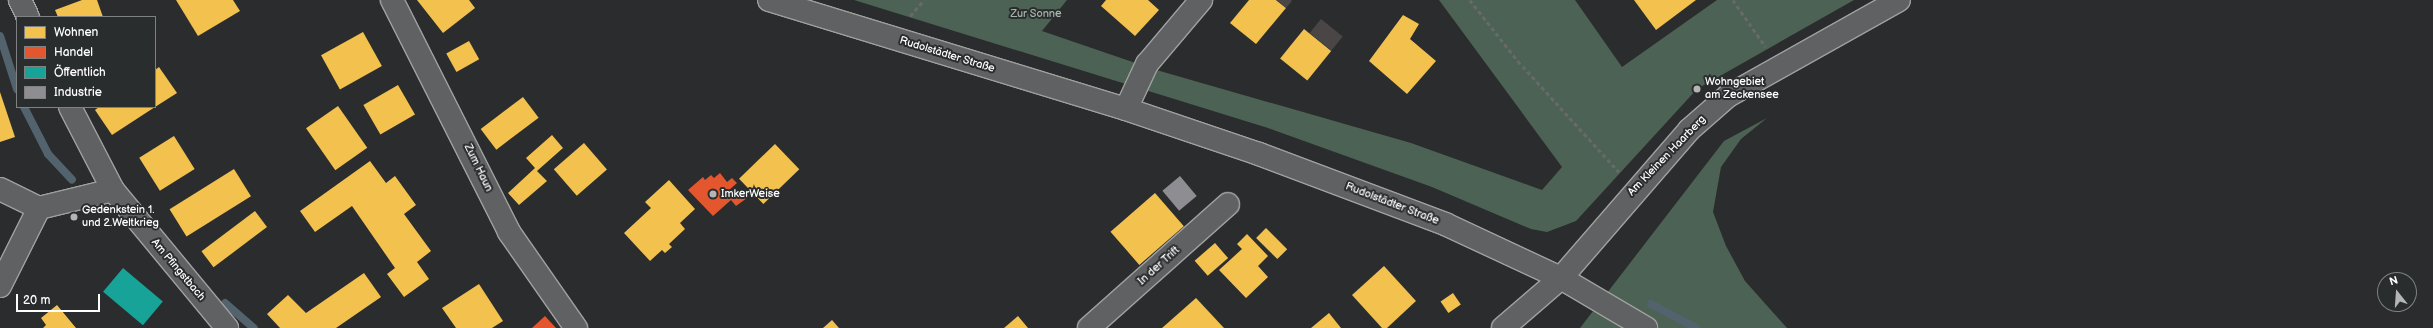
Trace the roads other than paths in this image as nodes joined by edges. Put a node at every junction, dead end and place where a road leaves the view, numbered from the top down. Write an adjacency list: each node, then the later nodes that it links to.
1 (20, 0): 6 (street)
2 (392, 0): 16 (street, Zum Haun)
3 (769, 0): 8 (street, Rudolstädter Straße)
4 (1201, 0): 8 (street)
5 (1899, 0): 13 (street, Am Kleinen Haarberg)
6 (28, 16)
7 (71, 108): 10 (street, Am Pfingstbach)
8 (1126, 109): 13 (street, Rudolstädter Straße)
9 (0, 189): 12 (street)
10 (113, 190): 12 (street); 15 (street, Am Pfingstbach)
11 (1228, 204): 17 (street, In der Trift)
12 (39, 208): 14 (street)
13 (1560, 278): 18 (street, Am Kleinen Haarberg); 19 (street, Rudolstädter Straße)
14 (0, 286)
15 (227, 328)
16 (576, 328)
17 (1089, 328)
18 (1503, 328)
19 (1646, 328)

